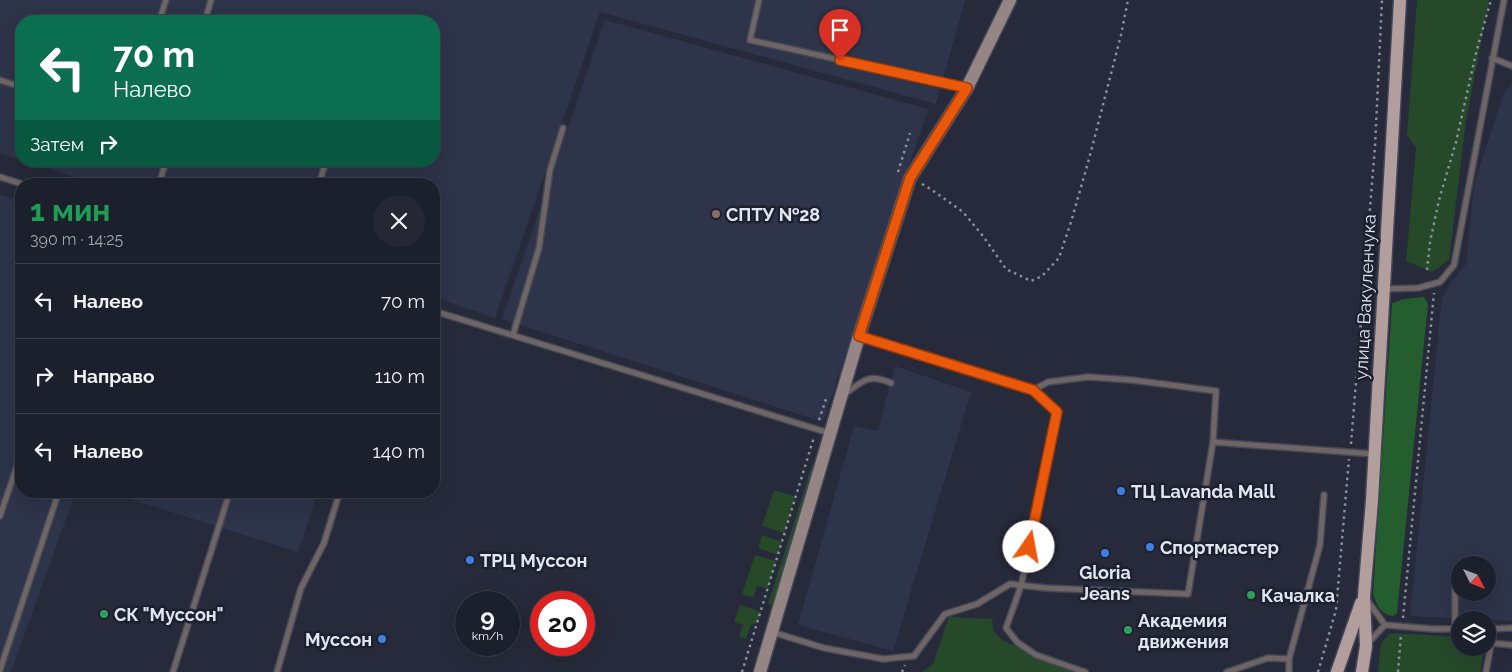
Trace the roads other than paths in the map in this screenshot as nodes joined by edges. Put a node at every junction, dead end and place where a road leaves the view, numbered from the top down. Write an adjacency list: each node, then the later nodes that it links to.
1 (166, 0): 7 (lane)
2 (212, 0): 8 (lane)
3 (759, 0): 13 (lane)
4 (1010, 0): 13 (street)
5 (1400, 0): 17 (main road, улица Вакуленчука)
6 (1504, 0): 9 (lane)
7 (161, 15)
8 (207, 15)
9 (1492, 58): 10 (lane); 17 (lane)
10 (1512, 66)
11 (0, 80): 12 (lane)
12 (15, 85)
13 (967, 88): 20 (street)
14 (563, 128): 19 (lane)
15 (0, 177): 16 (lane)
16 (15, 182)
17 (1383, 289): 26 (main road, улица Вакуленчука)
18 (440, 313): 19 (lane)
19 (513, 335): 24 (lane)
20 (859, 336): 22 (lane); 23 (street)
21 (891, 383): 23 (lane)
22 (1033, 390): 25 (lane); 33 (lane)
23 (840, 398): 24 (street)
24 (829, 433): 39 (street)
25 (1213, 442): 26 (lane); 33 (lane)
26 (1374, 454): 34 (main road, улица Вакуленчука)
27 (15, 472): 32 (lane)
28 (1324, 495): 44 (lane)
29 (57, 498): 45 (lane)
30 (228, 498): 46 (lane)
31 (338, 498): 47 (lane)
32 (0, 516)
33 (1021, 586): 39 (lane); 49 (lane)
34 (1364, 596): 35 (lane); 42 (main road, улица Вакуленчука); 52 (main road, улица Вакуленчука)
35 (1385, 625): 37 (lane); 42 (lane)
36 (1512, 628): 38 (lane)
37 (1451, 629)
38 (1496, 629)
39 (772, 632): 48 (street)
40 (1496, 643): 41 (lane)
41 (1512, 645)
42 (1366, 646): 53 (main road, улица Вакуленчука)
43 (1489, 656): 54 (lane)
44 (1289, 659): 50 (lane); 51 (lane)
45 (0, 670)
46 (173, 672)
47 (277, 672)
48 (760, 672)
49 (1085, 672)
50 (1227, 672)
51 (1289, 672)
52 (1338, 672)
53 (1362, 672)
54 (1486, 672)

